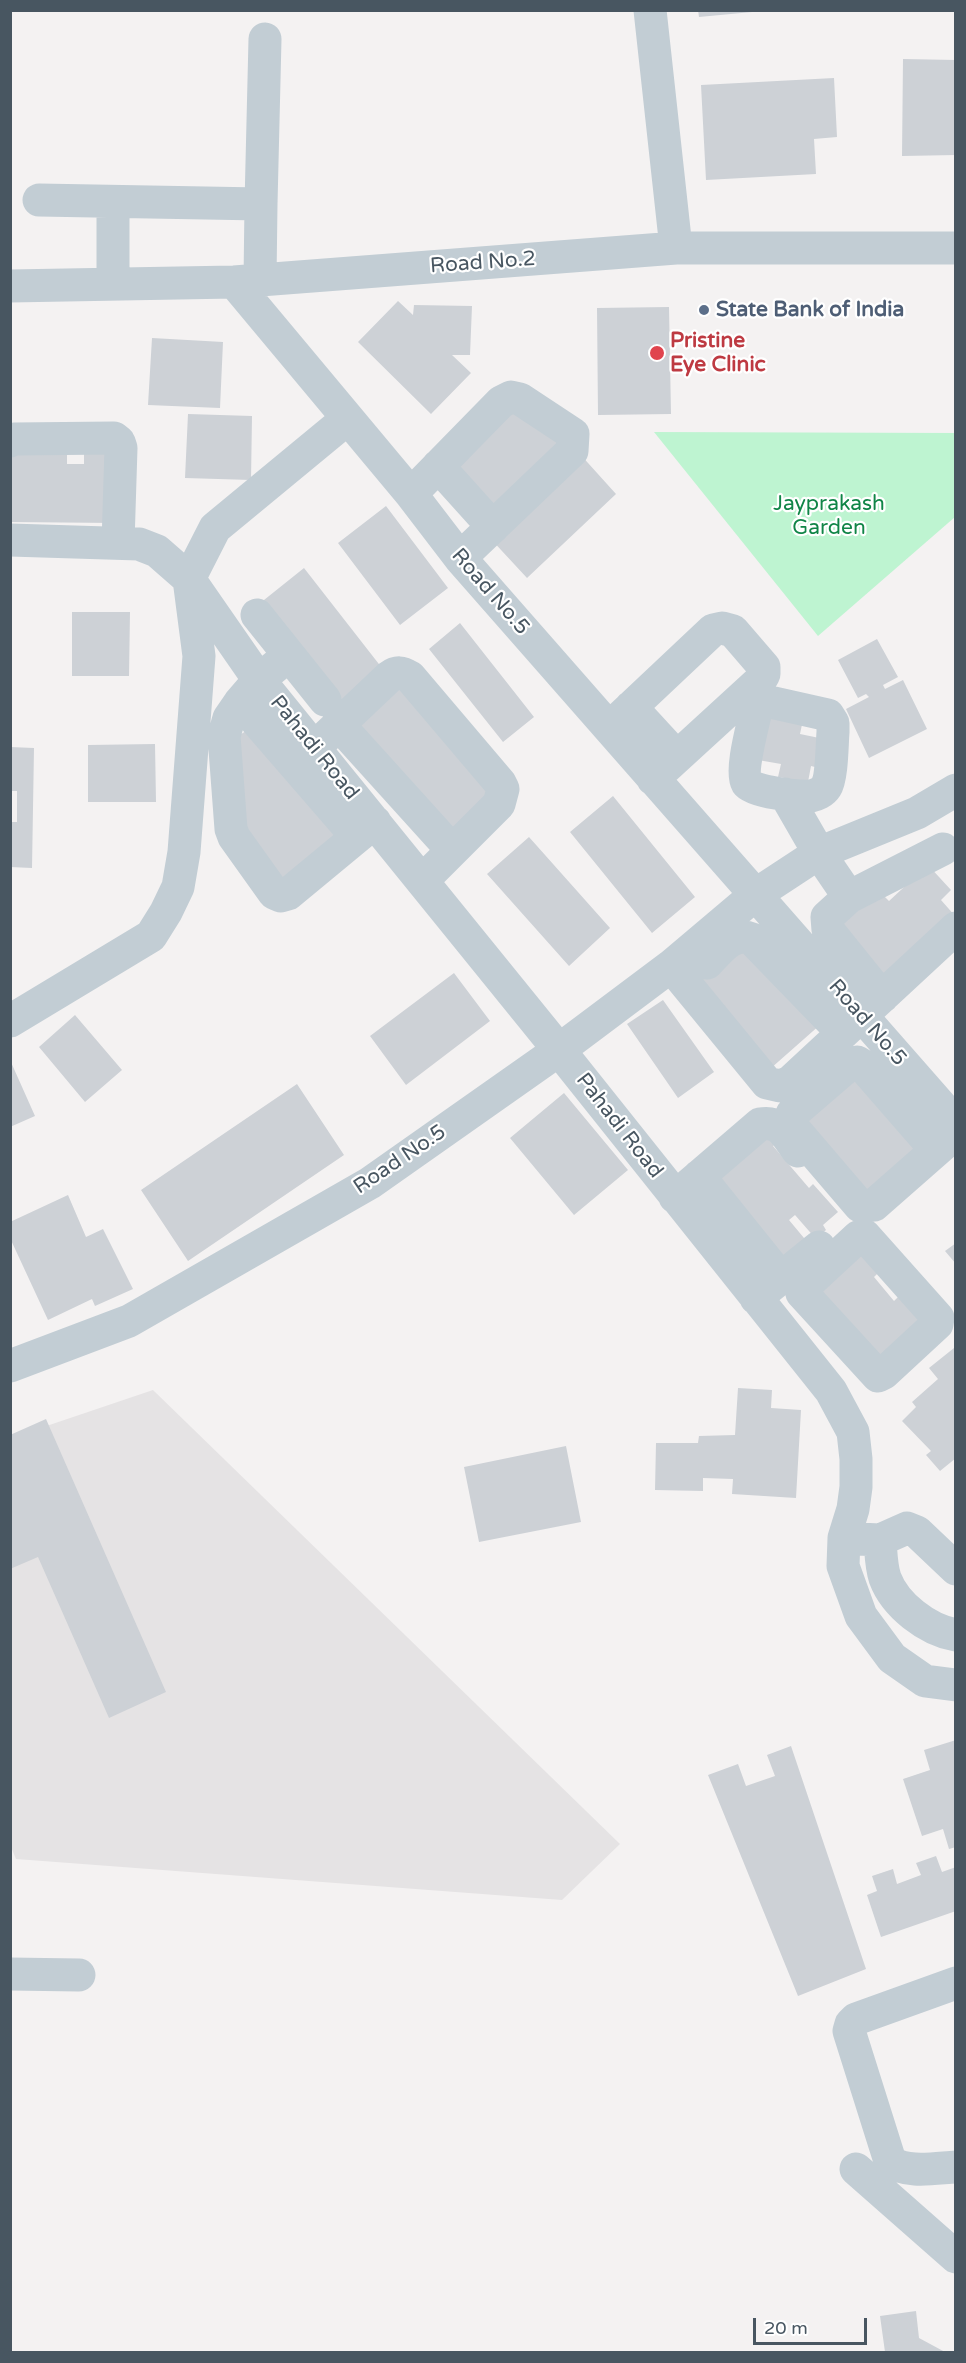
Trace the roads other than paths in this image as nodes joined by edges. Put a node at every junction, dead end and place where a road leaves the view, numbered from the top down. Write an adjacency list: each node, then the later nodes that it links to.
1 (650, 10): 6 (street)
2 (265, 39): 5 (street)
3 (39, 200): 4 (street)
4 (113, 202): 5 (street); 9 (street)
5 (261, 204): 8 (street)
6 (676, 248): 7 (street, Road No.2); 8 (street, Road No.2)
7 (956, 248)
8 (247, 281): 9 (street, Road No.2); 11 (street, Road No.5)
9 (113, 284): 10 (street, Road No.2)
10 (10, 286)
11 (347, 419): 14 (street, Road No.5); 19 (street)
12 (10, 441): 17 (street)
13 (438, 466): 14 (street); 15 (street); 15 (street)
14 (411, 494): 18 (street, Road No.5)
15 (493, 527): 18 (street)
16 (18, 533): 17 (street, Pahadi Road)
17 (118, 535): 19 (street, Pahadi Road)
18 (460, 558): 24 (street, Road No.5)
19 (189, 579): 22 (street, Pahadi Road); 42 (street)
20 (256, 615): 21 (street)
21 (289, 655): 22 (street); 23 (street)
22 (250, 691): 25 (street, Pahadi Road); 31 (street)
23 (332, 712): 25 (street); 32 (street); 32 (street)
24 (620, 718): 26 (street); 26 (street); 27 (street, Road No.5)
25 (304, 749): 31 (street, Pahadi Road)
26 (677, 757): 27 (street)
27 (653, 779): 36 (street, Road No.5)
28 (956, 790): 30 (street, Road No.5)
29 (785, 794): 33 (street)
30 (917, 813): 33 (street, Road No.5); 34 (street)
31 (366, 830): 35 (street, Pahadi Road)
32 (452, 850): 35 (street)
33 (819, 853): 36 (street, Road No.5); 37 (street)
34 (949, 858): 37 (street)
35 (422, 880): 43 (street, Pahadi Road)
36 (755, 895): 39 (street, Road No.5); 40 (street, Road No.5)
37 (849, 897): 41 (street)
38 (956, 928): 41 (street)
39 (787, 954): 40 (street); 41 (street, Road No.5)
40 (678, 974): 41 (street); 43 (street, Road No.5)
41 (862, 1016): 44 (street, Road No.5)
42 (10, 1021)
43 (559, 1050): 48 (street, Pahadi Road); 53 (street, Road No.5)
44 (942, 1096): 45 (street)
45 (898, 1106): 46 (street); 46 (street)
46 (946, 1142)
47 (699, 1176): 48 (street); 49 (street); 49 (street)
48 (675, 1197): 49 (street, Pahadi Road)
49 (768, 1288): 51 (street, Pahadi Road)
50 (817, 1310): 51 (street); 52 (street); 52 (street)
51 (788, 1339): 54 (street, Pahadi Road)
52 (863, 1360): 54 (street)
53 (10, 1366)
54 (831, 1391): 55 (street, Pahadi Road)
55 (844, 1538): 56 (street); 59 (street, Pahadi Road)
56 (880, 1540): 57 (street); 58 (street)
57 (956, 1569)
58 (956, 1635)
59 (956, 1684)
60 (10, 1974): 61 (street)
61 (79, 1975)
62 (956, 1983): 63 (street)
63 (956, 2167)
64 (856, 2169): 65 (street)
65 (956, 2257)

